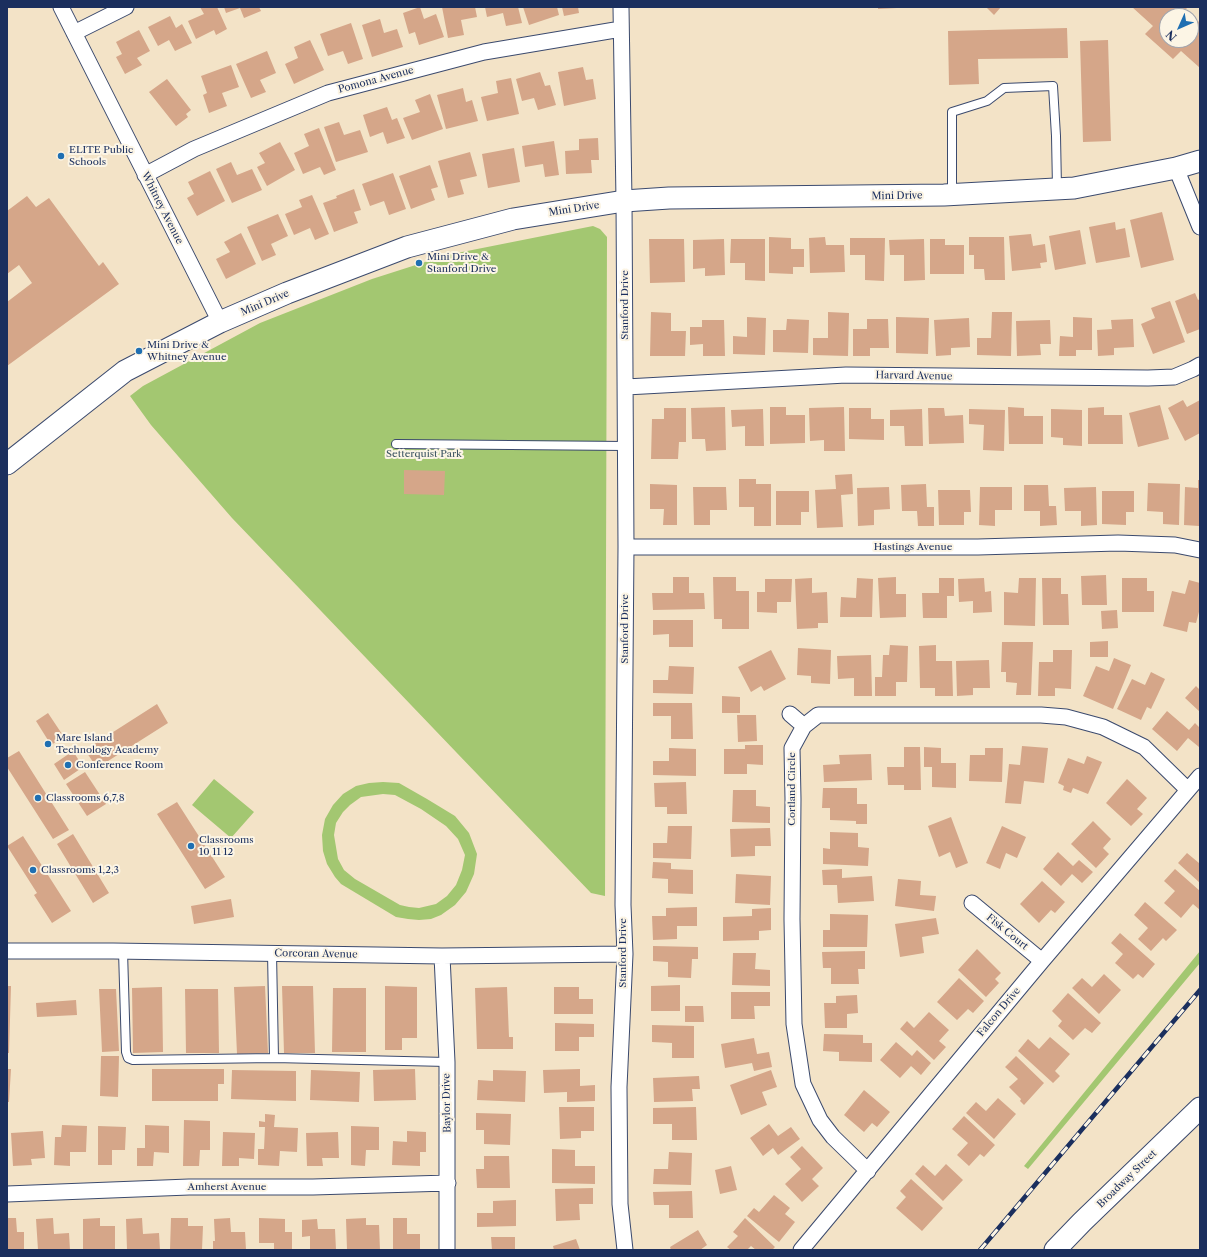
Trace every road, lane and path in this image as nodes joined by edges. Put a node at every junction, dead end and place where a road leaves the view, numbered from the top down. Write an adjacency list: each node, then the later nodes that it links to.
1 (61, 7): 5 (street, Whitney Avenue)
2 (126, 7): 5 (street)
3 (621, 7): 4 (street, Stanford Drive)
4 (621, 29): 8 (street, Pomona Avenue); 11 (street, Stanford Drive)
5 (74, 33): 8 (street, Whitney Avenue)
6 (1200, 161): 7 (street, Mini Drive)
7 (1176, 168): 9 (street, Mini Drive); 12 (street)
8 (146, 175): 13 (street, Whitney Avenue)
9 (1056, 189): 10 (street, Mini Drive); 10 (lane)
10 (952, 195): 11 (street, Mini Drive)
11 (624, 201): 13 (street, Mini Drive); 15 (street, Stanford Drive)
12 (1200, 227)
13 (220, 322): 18 (street, Mini Drive)
14 (1200, 365): 15 (street, Harvard Avenue)
15 (626, 387): 17 (street, Stanford Drive)
16 (396, 444): 17 (lane)
17 (625, 446): 19 (street, Stanford Drive)
18 (7, 464)
19 (626, 547): 20 (street, Hastings Avenue); 29 (street, Stanford Drive)
20 (1200, 550)
21 (790, 714): 22 (street)
22 (804, 726): 24 (street, Cortland Circle); 35 (street, Cortland Circle)
23 (1200, 776): 24 (street, Falcon Drive)
24 (1188, 790): 31 (street, Falcon Drive)
25 (972, 903): 31 (street, Fisk Court)
26 (7, 951): 27 (street, Corcoran Avenue)
27 (123, 951): 28 (street, Corcoran Avenue); 32 (lane)
28 (272, 953): 30 (street, Corcoran Avenue); 32 (lane)
29 (625, 954): 30 (street, Corcoran Avenue); 39 (street, Stanford Drive)
30 (442, 956): 33 (street, Baylor Drive)
31 (1042, 961): 35 (street, Falcon Drive)
32 (274, 1058): 33 (lane)
33 (447, 1062): 36 (street, Baylor Drive)
34 (1196, 1115): 41 (street, Broadway Street)
35 (868, 1171): 40 (street, Falcon Drive)
36 (448, 1183): 37 (street, Amherst Avenue); 38 (street, Baylor Drive)
37 (7, 1194)
38 (447, 1250)
39 (624, 1250)
40 (801, 1250)
41 (1055, 1250)

